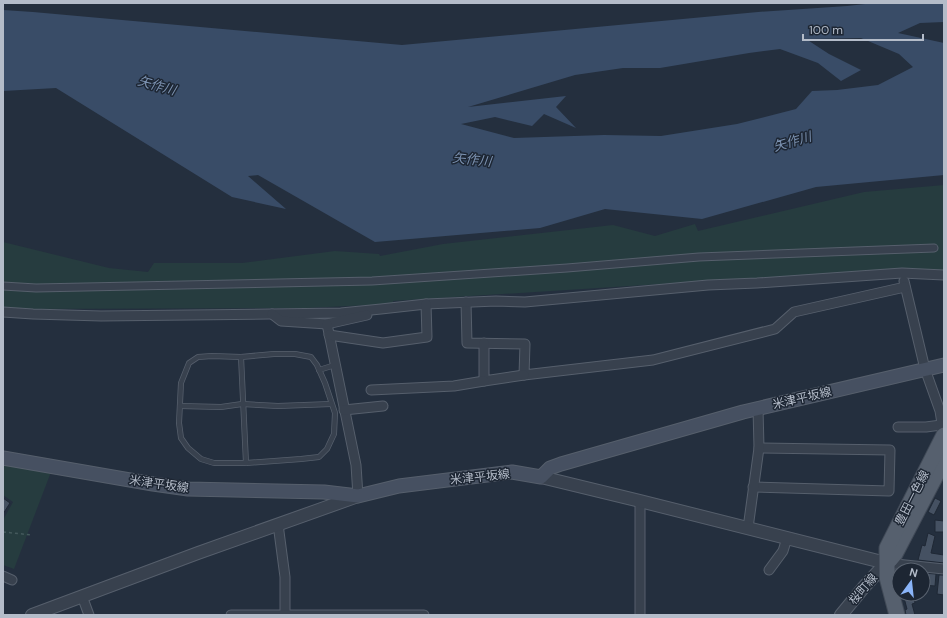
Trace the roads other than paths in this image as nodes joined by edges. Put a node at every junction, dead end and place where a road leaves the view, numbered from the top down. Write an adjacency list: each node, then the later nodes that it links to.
1 (934, 248): 4 (street)
2 (902, 273): 3 (street); 5 (street); 6 (street)
3 (944, 275)
4 (3, 286)
5 (905, 287): 18 (street); 19 (street)
6 (466, 302): 7 (street); 13 (street)
7 (426, 304): 8 (street); 12 (street)
8 (381, 310): 10 (street); 11 (street)
9 (3, 312): 10 (street)
10 (272, 314): 11 (street)
11 (326, 324): 12 (street)
12 (329, 335): 15 (street)
13 (484, 343): 19 (street); 20 (street)
14 (241, 357): 17 (lane); 22 (lane); 24 (lane)
15 (335, 365): 17 (lane); 27 (street)
16 (944, 365): 18 (main road, 米津平坂線)
17 (319, 370): 23 (lane)
18 (925, 370): 26 (main road, 米津平坂線); 29 (street)
19 (524, 375): 20 (street)
20 (484, 380): 21 (street)
21 (371, 390)
22 (242, 404): 23 (lane); 24 (lane); 33 (lane)
23 (332, 404): 33 (lane)
24 (180, 406): 33 (lane)
25 (383, 406): 27 (street)
26 (758, 408): 30 (street); 34 (main road, 米津平坂線)
27 (344, 410): 36 (street)
28 (898, 426): 29 (street)
29 (943, 433): 41 (main road, 豊田一色線)
30 (759, 448): 35 (street); 35 (street)
31 (3, 458): 36 (main road, 米津平坂線)
32 (944, 460): 41 (main road, 豊田一色線)
33 (246, 463)
34 (540, 477): 36 (main road, 米津平坂線); 37 (street)
35 (753, 487): 39 (street)
36 (358, 496): 38 (street)
37 (640, 501): 39 (street); 52 (street)
38 (278, 524): 46 (street); 47 (street)
39 (748, 528): 40 (street)
40 (787, 538): 41 (street); 43 (street)
41 (886, 563): 42 (street); 53 (street, 桜町線); 54 (main road, 豊田一色線)
42 (944, 569)
43 (769, 570)
44 (3, 576): 45 (street)
45 (12, 580)
46 (82, 596): 48 (street); 49 (street)
47 (285, 614): 50 (street); 51 (street)
48 (32, 615)
49 (90, 615)
50 (231, 615)
51 (424, 615)
52 (640, 615)
53 (841, 615)
54 (897, 615)

